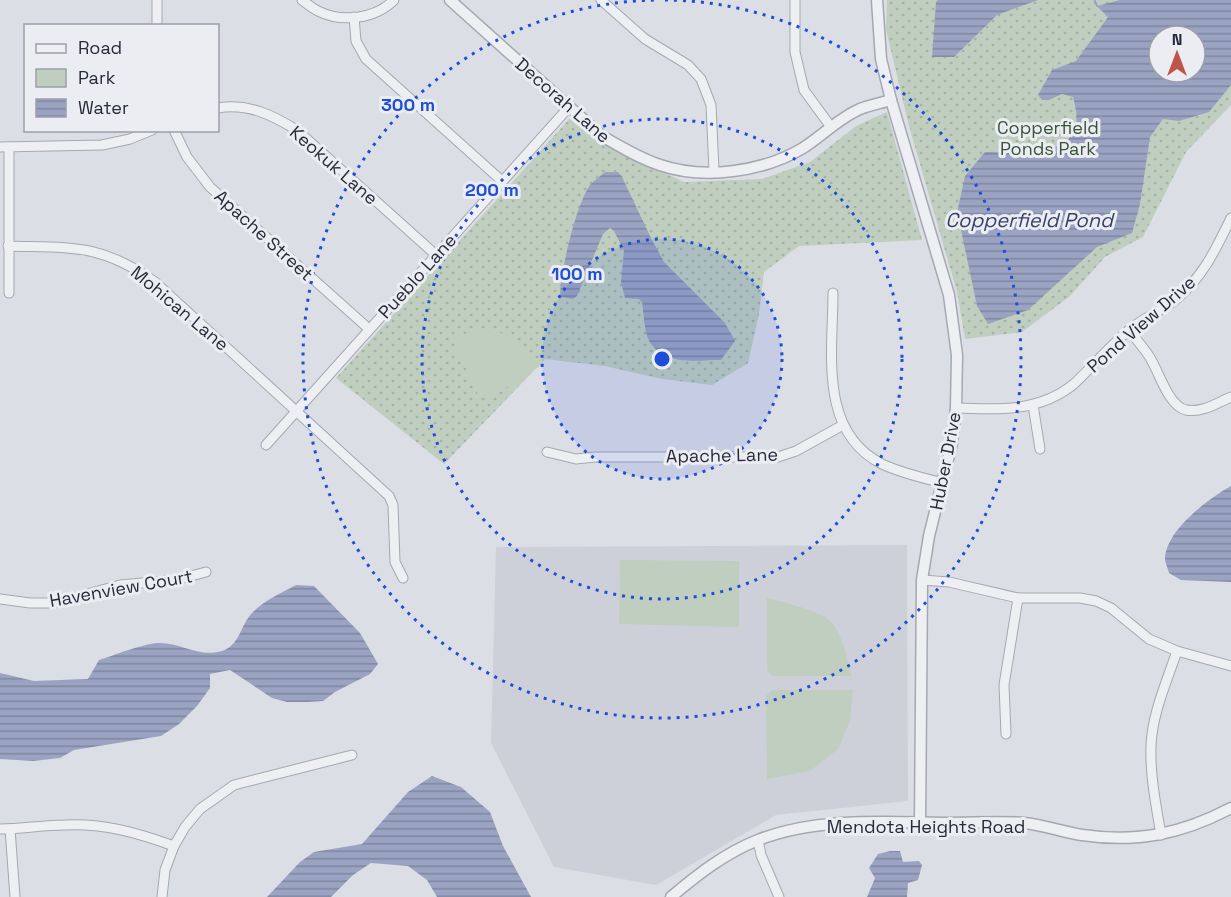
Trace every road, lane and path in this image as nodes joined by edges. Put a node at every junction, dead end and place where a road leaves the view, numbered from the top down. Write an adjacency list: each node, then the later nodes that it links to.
1 (157, 0): 11 (street)
2 (302, 0): 10 (street)
3 (394, 0): 10 (street)
4 (450, 0): 13 (street, Decorah Lane)
5 (601, 0): 9 (street)
6 (616, 0): 9 (street)
7 (795, 0): 15 (street)
8 (877, 0): 12 (street, Huber Drive)
9 (609, 7): 19 (street)
10 (354, 17): 20 (street)
11 (157, 24)
12 (891, 100): 15 (street, Decorah Lane); 30 (street, Huber Drive)
13 (569, 107): 19 (street, Decorah Lane); 20 (street, Pueblo Lane)
14 (219, 108): 23 (street, Keokuk Lane)
15 (831, 127): 19 (street, Decorah Lane)
16 (146, 132): 18 (street)
17 (175, 132): 26 (street, Apache Street)
18 (4, 147): 22 (street)
19 (714, 171)
20 (502, 182): 23 (street, Pueblo Lane)
21 (1231, 218): 27 (street, Pond View Drive)
22 (9, 246): 24 (street); 31 (street, Mohican Lane)
23 (436, 255): 26 (street, Pueblo Lane)
24 (9, 293)
25 (833, 293): 32 (street)
26 (369, 329): 31 (street, Pueblo Lane)
27 (1129, 330): 28 (street); 29 (street, Pond View Drive)
28 (1231, 397)
29 (1033, 405): 30 (street, Pond View Drive); 34 (street)
30 (956, 408): 36 (street, Huber Drive)
31 (297, 409): 33 (street, Pueblo Lane); 38 (street, Mohican Lane)
32 (843, 425): 35 (street, Apache Lane); 36 (street)
33 (266, 446)
34 (1040, 449)
35 (547, 452)
36 (943, 483): 39 (street, Huber Drive)
37 (206, 572): 40 (street, Havenview Court)
38 (403, 578)
39 (922, 580): 41 (street); 47 (street, Huber Drive)
40 (0, 598)
41 (1018, 598): 42 (street); 44 (street)
42 (1177, 651): 43 (street); 49 (street)
43 (1231, 666)
44 (1006, 734)
45 (352, 755): 51 (street)
46 (1231, 808): 49 (street, Mendota Heights Road)
47 (920, 823): 49 (street, Mendota Heights Road); 50 (street, Mendota Heights Road)
48 (5, 829): 51 (street); 52 (street)
49 (1161, 835)
50 (758, 840): 54 (street, Mendota Heights Road); 55 (street)
51 (174, 846): 53 (street)
52 (15, 897)
53 (162, 897)
54 (670, 897)
55 (779, 897)

